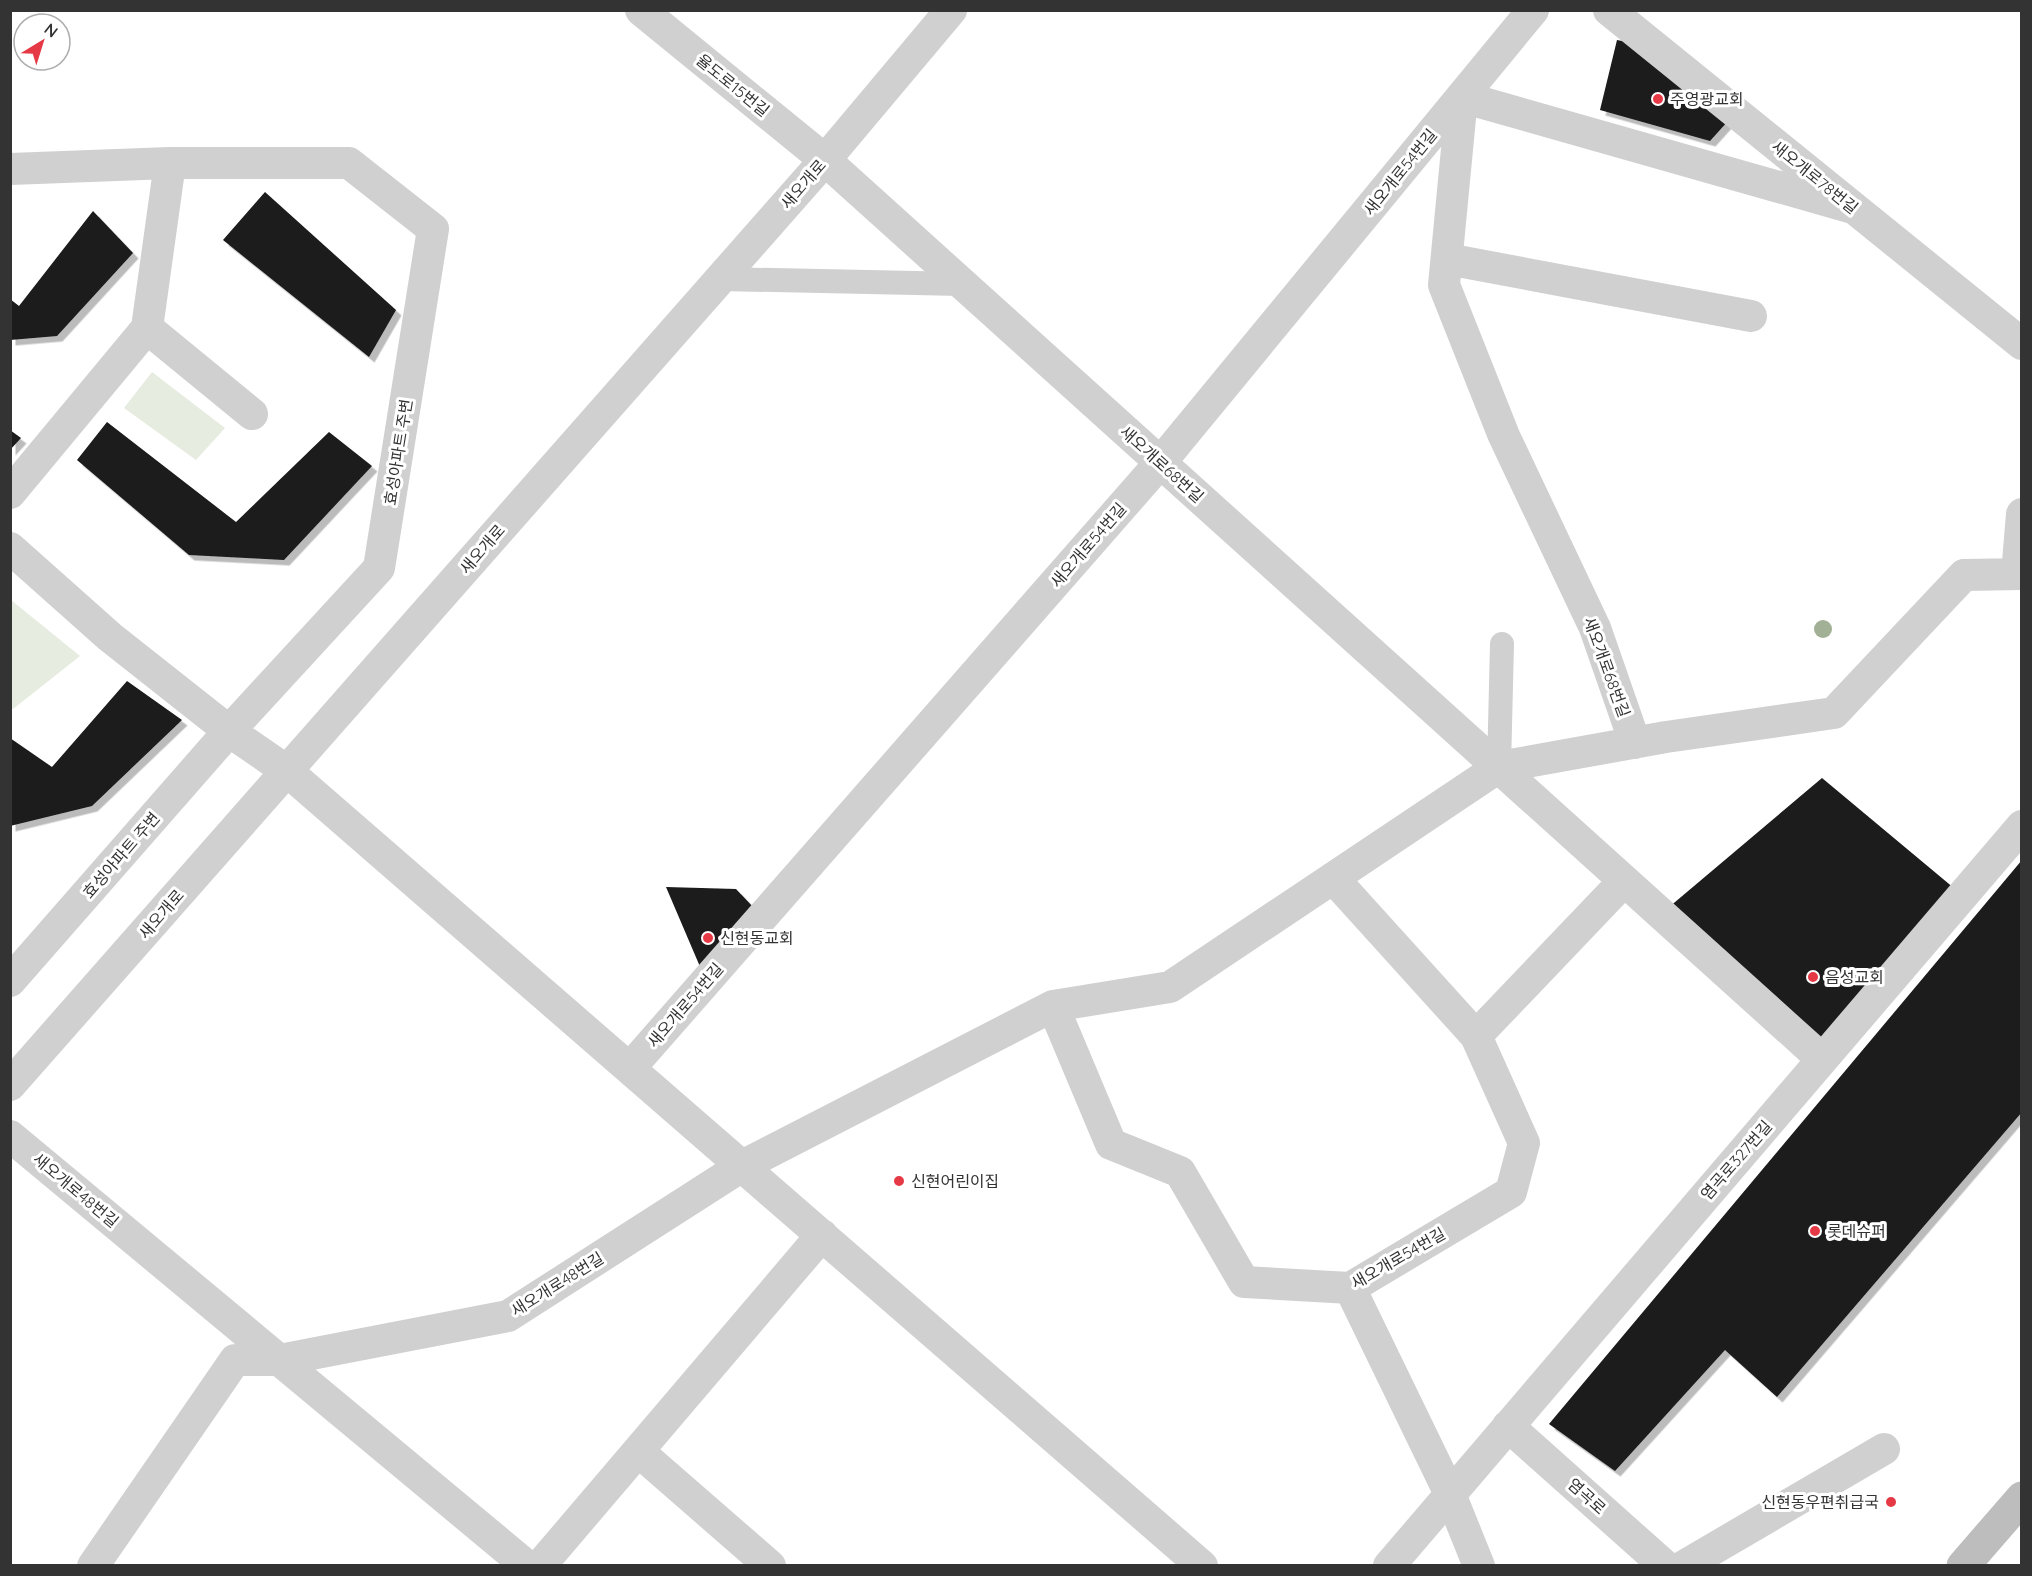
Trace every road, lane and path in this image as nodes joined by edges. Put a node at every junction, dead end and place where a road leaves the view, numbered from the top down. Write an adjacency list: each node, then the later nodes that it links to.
1 (641, 10): 6 (street, 율도로15번길)
2 (951, 10): 6 (street, 새오개로)
3 (1533, 10): 5 (street, 새오개로54번길)
4 (1609, 10): 9 (street, 새오개로78번길)
5 (1462, 97): 9 (street); 10 (street, 새오개로68번길); 17 (street, 새오개로54번길)
6 (825, 160): 11 (street, 새오개로); 12 (street, 새오개로68번길)
7 (170, 163): 8 (street, 효성아파트 주변); 14 (street); 23 (street, 효성아파트 주변)
8 (10, 169)
9 (1854, 208): 15 (street, 새오개로78번길)
10 (1447, 259): 13 (street); 24 (street, 새오개로68번길)
11 (720, 279): 12 (street); 26 (street, 새오개로)
12 (962, 284): 17 (street, 새오개로68번길)
13 (1751, 316)
14 (147, 328): 16 (street); 18 (street)
15 (2022, 344)
16 (252, 414)
17 (1160, 463): 25 (street, 새오개로68번길); 34 (street, 새오개로54번길)
18 (10, 493)
19 (2022, 514): 21 (street)
20 (10, 548): 23 (street)
21 (2019, 574): 24 (street)
22 (1502, 644): 25 (street)
23 (229, 731): 26 (street); 30 (street, 효성아파트 주변)
24 (1635, 743): 25 (street)
25 (1499, 767): 28 (street); 29 (street, 새오개로68번길)
26 (287, 771): 34 (street); 35 (street, 새오개로)
27 (2022, 826): 33 (street, 염곡로327번길)
28 (1333, 878): 31 (street); 32 (street, 새오개로54번길)
29 (1624, 881): 32 (street); 33 (street, 새오개로68번길)
30 (10, 981)
31 (1053, 1006): 37 (street); 39 (street, 새오개로54번길)
32 (1476, 1036): 39 (street, 새오개로54번길)
33 (1822, 1059): 41 (street, 염곡로327번길)
34 (630, 1068): 37 (street)
35 (10, 1085)
36 (10, 1136): 40 (street, 새오개로48번길)
37 (742, 1166): 38 (street); 40 (street, 새오개로48번길)
38 (822, 1235): 43 (street); 50 (street)
39 (1350, 1288): 44 (street)
40 (280, 1360): 46 (street); 47 (street, 새오개로48번길)
41 (1508, 1426): 44 (street, 염곡로327번길); 53 (street, 염곡로)
42 (1884, 1449): 54 (street)
43 (638, 1451): 48 (street); 49 (street)
44 (1450, 1494): 51 (street, 염곡로327번길); 52 (street)
45 (2022, 1498): 55 (main road)
46 (93, 1566)
47 (527, 1566)
48 (540, 1566)
49 (770, 1566)
50 (1202, 1566)
51 (1389, 1566)
52 (1479, 1566)
53 (1665, 1566)
54 (1684, 1566)
55 (1964, 1566)

